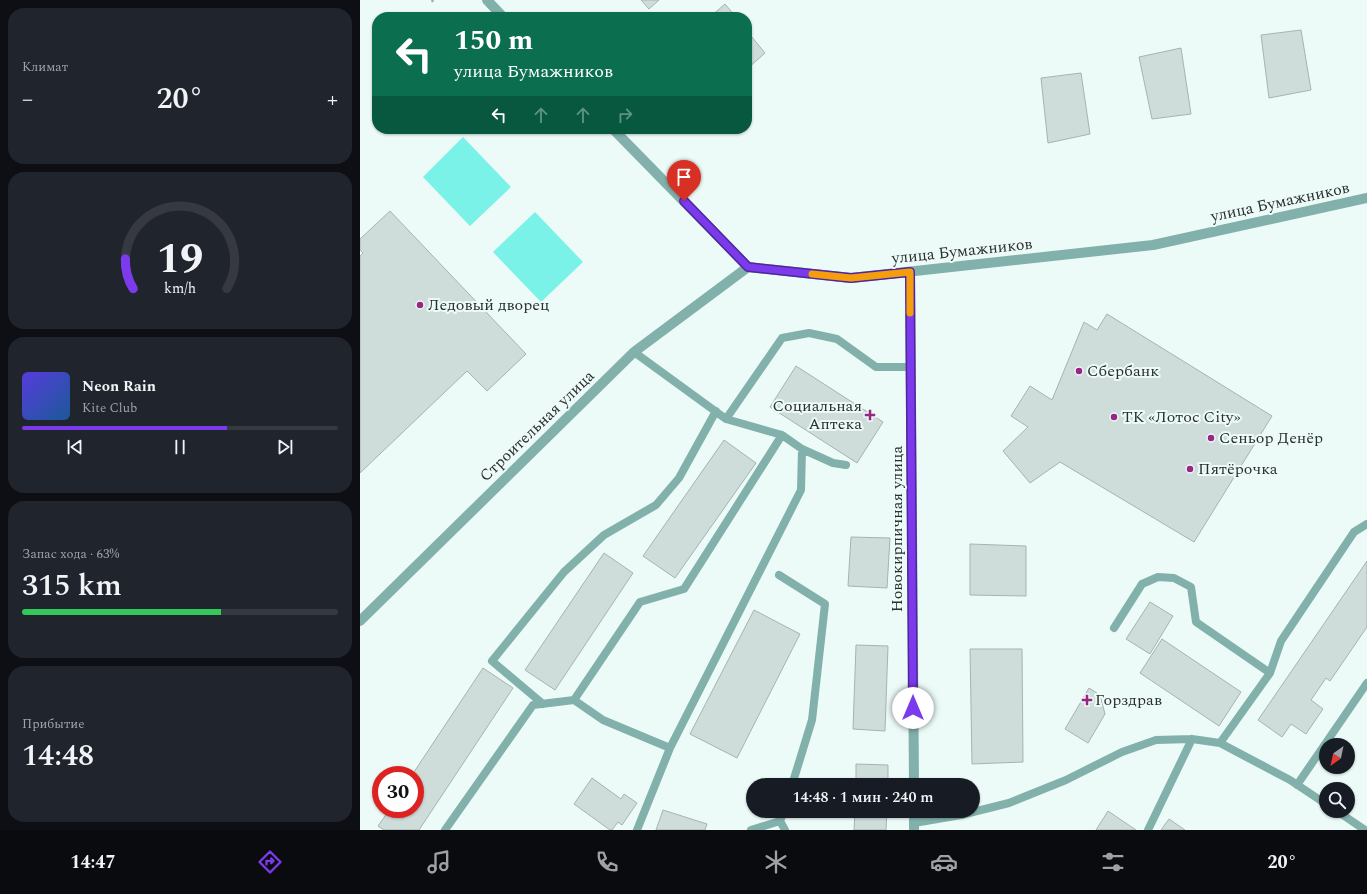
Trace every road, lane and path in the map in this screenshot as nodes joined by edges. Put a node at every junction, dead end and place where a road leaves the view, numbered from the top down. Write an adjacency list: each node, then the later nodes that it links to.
1 (487, 0): 2 (street)
2 (499, 12)
3 (618, 134): 5 (street)
4 (1367, 198): 6 (street, улица Бумажников)
5 (748, 267): 6 (street, улица Бумажников); 7 (street, Строительная улица)
6 (910, 272): 8 (street, Новокирпичная улица)
7 (634, 352): 9 (lane); 16 (street, Строительная улица)
8 (911, 368): 10 (lane); 26 (street, Новокирпичная улица)
9 (716, 411): 10 (lane); 21 (lane)
10 (726, 419): 11 (lane)
11 (782, 435): 12 (lane); 20 (lane)
12 (802, 449): 13 (lane); 24 (lane)
13 (846, 465)
14 (1367, 524): 18 (lane)
15 (779, 575): 25 (lane)
16 (360, 621)
17 (1114, 628): 18 (lane)
18 (1270, 673): 23 (lane)
19 (1367, 683): 27 (lane)
20 (574, 700): 21 (lane); 24 (lane)
21 (543, 704): 33 (lane)
22 (1192, 739): 23 (lane); 32 (lane); 37 (lane)
23 (1220, 744): 27 (lane)
24 (670, 748): 34 (lane)
25 (794, 778)
26 (914, 778)
27 (1297, 785): 28 (lane)
28 (1319, 799)
29 (781, 818): 31 (lane)
30 (1347, 818): 38 (lane)
31 (780, 821): 35 (lane); 36 (lane)
32 (914, 826)
33 (445, 830)
34 (637, 830)
35 (751, 830)
36 (786, 830)
37 (1148, 830)
38 (1365, 830)

